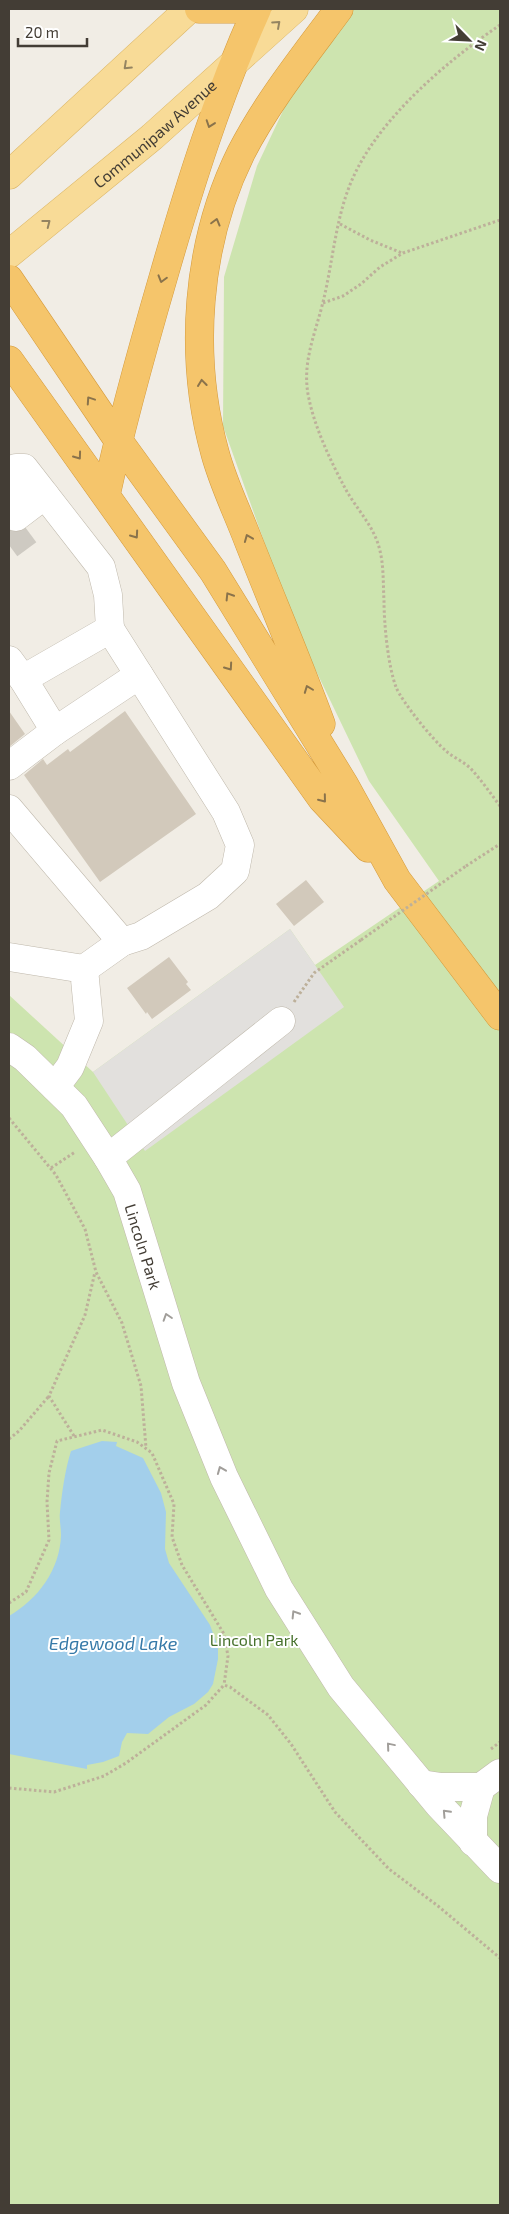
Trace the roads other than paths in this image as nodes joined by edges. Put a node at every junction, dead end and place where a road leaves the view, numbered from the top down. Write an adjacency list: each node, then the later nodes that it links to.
1 (189, 9): 8 (main road, one-way to 8)
2 (199, 9): 3 (highway)
3 (241, 9)
4 (257, 9): 7 (highway)
5 (294, 9): 7 (main road, Communipaw Avenue, one-way to 5)
6 (339, 9): 21 (highway, one-way to 6)
7 (234, 62): 9 (main road, Communipaw Avenue, one-way to 7); 12 (highway, one-way to 12)
8 (9, 175)
9 (9, 254)
10 (9, 279): 12 (highway, one-way to 10)
11 (9, 361): 14 (highway, one-way to 14)
12 (118, 440): 14 (highway); 21 (highway, one-way to 12)
13 (35, 489): 15 (street); 15 (street); 16 (street)
14 (106, 495): 23 (highway, one-way to 23)
15 (18, 514)
16 (110, 629): 17 (street); 18 (street)
17 (16, 669): 19 (street)
18 (139, 675): 19 (street); 24 (street)
19 (55, 731): 20 (street)
20 (9, 766)
21 (344, 784): 23 (highway)
22 (9, 809): 24 (street)
23 (397, 880): 27 (highway)
24 (122, 942): 26 (street)
25 (9, 957): 26 (street)
26 (84, 970): 30 (street)
27 (500, 1016)
28 (281, 1021): 31 (street)
29 (9, 1047): 30 (street, Lincoln Park)
30 (55, 1087): 31 (street, Lincoln Park)
31 (108, 1158): 33 (street, Lincoln Park, one-way to 31)
32 (491, 1780): 33 (street); 34 (street)
33 (421, 1784): 34 (street, Lincoln Park, one-way to 33)
34 (473, 1842): 35 (street, Lincoln Park)
35 (500, 1869)

